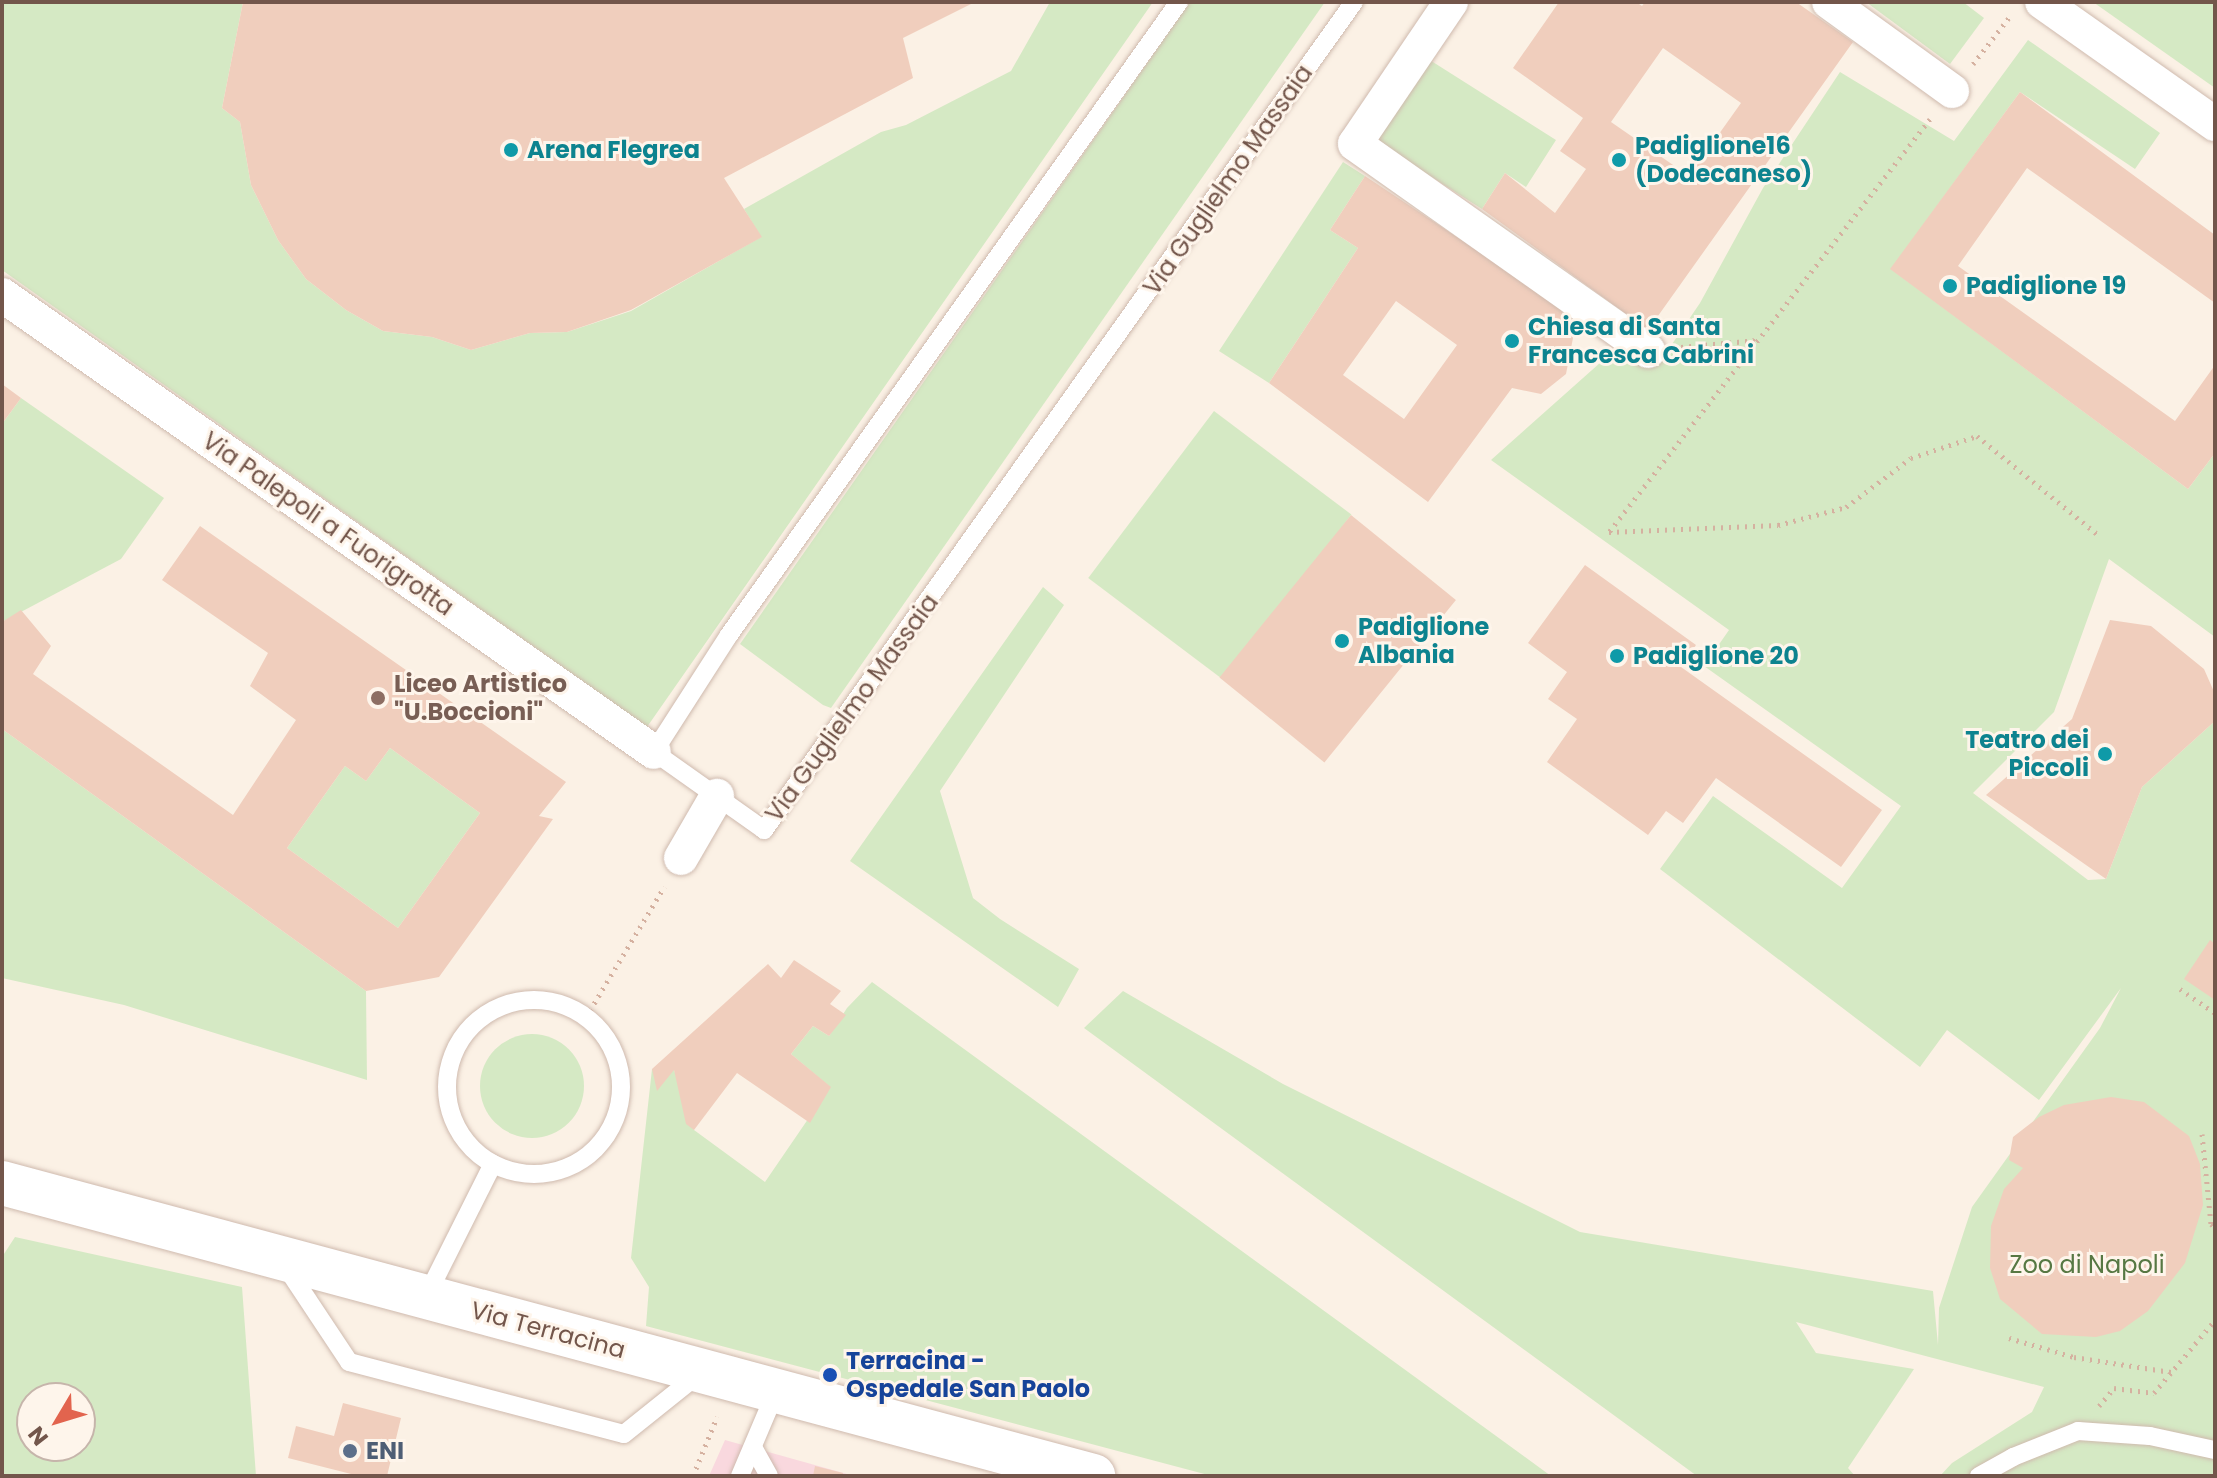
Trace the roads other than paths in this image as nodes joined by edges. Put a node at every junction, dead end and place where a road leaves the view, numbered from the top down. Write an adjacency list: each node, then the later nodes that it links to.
1 (1179, 2): 10 (lane)
2 (1354, 2): 11 (lane, Via Guglielmo Massaia)
3 (1451, 2): 9 (street)
4 (1829, 2): 6 (street)
5 (2028, 8): 7 (street)
6 (1952, 91)
7 (2215, 124)
8 (2, 295): 10 (street, Via Palepoli a Fuorigrotta)
9 (1648, 351)
10 (654, 752): 11 (lane, Via Guglielmo Massaia)
11 (717, 796): 12 (street)
12 (681, 858)
13 (493, 1164): 13 (lane); 16 (lane)
14 (2, 1183): 15 (main road, Via Terracina)
15 (280, 1258): 16 (main road, Via Terracina); 17 (lane)
16 (426, 1297): 17 (main road, Via Terracina)
17 (718, 1375): 18 (main road, Via Terracina)
18 (776, 1391): 19 (lane); 23 (main road, Via Terracina)
19 (753, 1447): 21 (lane); 22 (lane)
20 (2215, 1450): 24 (lane)
21 (740, 1476)
22 (769, 1476)
23 (1093, 1476)
24 (1979, 1476)

